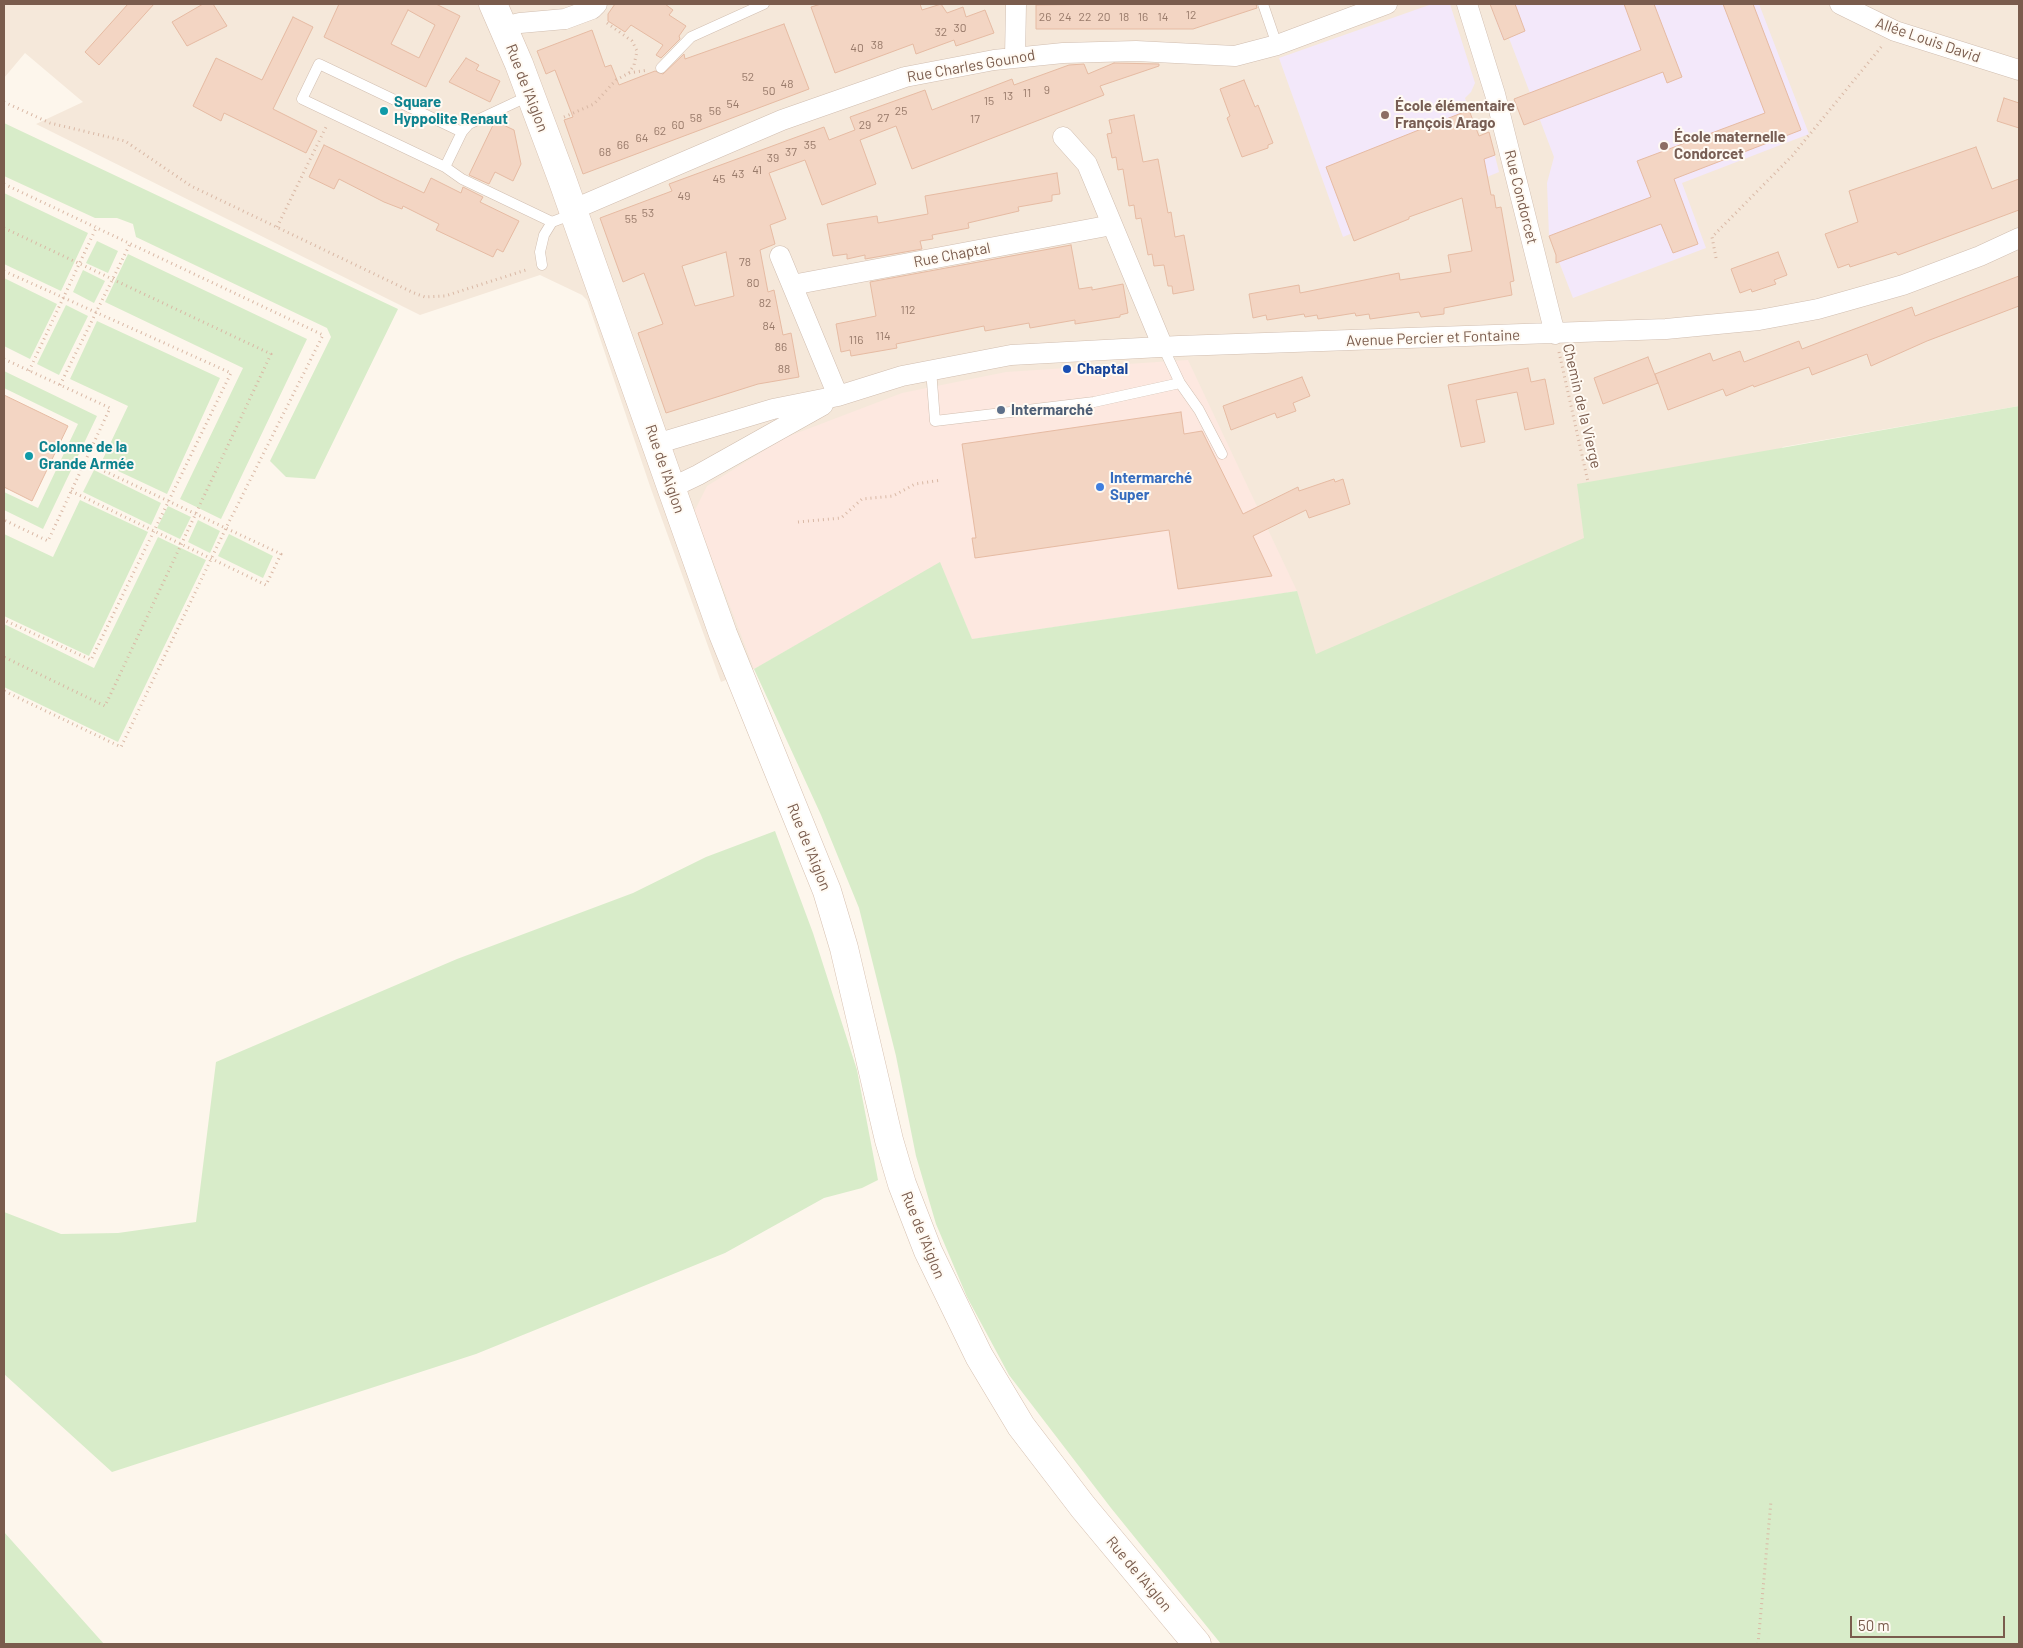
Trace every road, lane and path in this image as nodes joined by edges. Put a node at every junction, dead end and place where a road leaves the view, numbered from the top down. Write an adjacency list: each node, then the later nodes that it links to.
1 (764, 4): 12 (lane)
2 (1016, 4): 11 (street)
3 (1263, 4): 10 (lane)
4 (1387, 4): 10 (street, Rue Charles Gounod)
5 (1466, 4): 39 (street, Rue Condorcet)
6 (1840, 4): 9 (street, Allée Louis David)
7 (595, 6): 8 (street); 14 (path)
8 (498, 16): 15 (main road, Rue de l'Aiglon)
9 (1895, 31): 13 (street, Allée Louis David); 31 (path)
10 (1277, 45): 11 (street, Rue Charles Gounod)
11 (1015, 57): 23 (street, Rue Charles Gounod)
12 (661, 68): 14 (path)
13 (2019, 70)
14 (629, 73): 18 (path)
15 (531, 95): 18 (main road, Rue de l'Aiglon); 19 (lane)
16 (4, 102): 26 (path)
17 (332, 114): 19 (lane); 21 (lane); 26 (path)
18 (542, 125): 23 (main road, Rue de l'Aiglon)
19 (462, 132): 21 (lane)
20 (1063, 137): 24 (street)
21 (445, 167): 23 (lane)
22 (4, 184): 25 (path)
23 (566, 215): 33 (lane); 47 (main road, Rue de l'Aiglon)
24 (1112, 225): 36 (street, Rue Chaptal); 40 (street)
25 (97, 226): 29 (path); 32 (path)
26 (277, 227): 33 (path)
27 (4, 228): 32 (path)
28 (2019, 238): 39 (street, Avenue Percier et Fontaine)
29 (131, 242): 35 (path); 58 (path)
30 (780, 256): 36 (street)
31 (1716, 258)
32 (80, 264): 35 (path); 37 (path)
33 (542, 265)
34 (4, 271): 37 (path)
35 (112, 279): 38 (path); 55 (path)
36 (792, 285): 46 (street)
37 (64, 298): 38 (path); 43 (path)
38 (96, 312): 45 (path); 54 (path)
39 (1555, 334): 40 (street, Avenue Percier et Fontaine); 51 (path, Chemin de la Vierge)
40 (1163, 347): 42 (street, Avenue Percier et Fontaine); 44 (lane)
41 (4, 359): 43 (path)
42 (930, 369): 44 (lane); 46 (street, Avenue Percier et Fontaine)
43 (29, 371): 45 (path)
44 (1180, 383): 48 (lane)
45 (60, 385): 49 (path)
46 (838, 396): 47 (street, Avenue Percier et Fontaine); 52 (street, Avenue Percier et Fontaine)
47 (656, 444): 52 (main road, Rue de l'Aiglon)
48 (1222, 454)
49 (85, 462): 53 (path); 54 (path)
50 (942, 480): 57 (path)
51 (1588, 482)
52 (671, 488): 66 (main road, Rue de l'Aiglon)
53 (72, 491): 56 (path); 59 (path)
54 (169, 500): 55 (path); 59 (path)
55 (196, 514): 58 (path); 60 (path)
56 (4, 520)
57 (798, 522)
58 (226, 528): 61 (path); 61 (path)
59 (154, 531): 60 (path); 62 (path)
60 (182, 544): 61 (path); 63 (path)
61 (212, 558): 64 (path)
62 (4, 620)
63 (4, 657)
64 (4, 691)
65 (1771, 1501): 67 (path)
66 (1197, 1644)
67 (1758, 1644)

